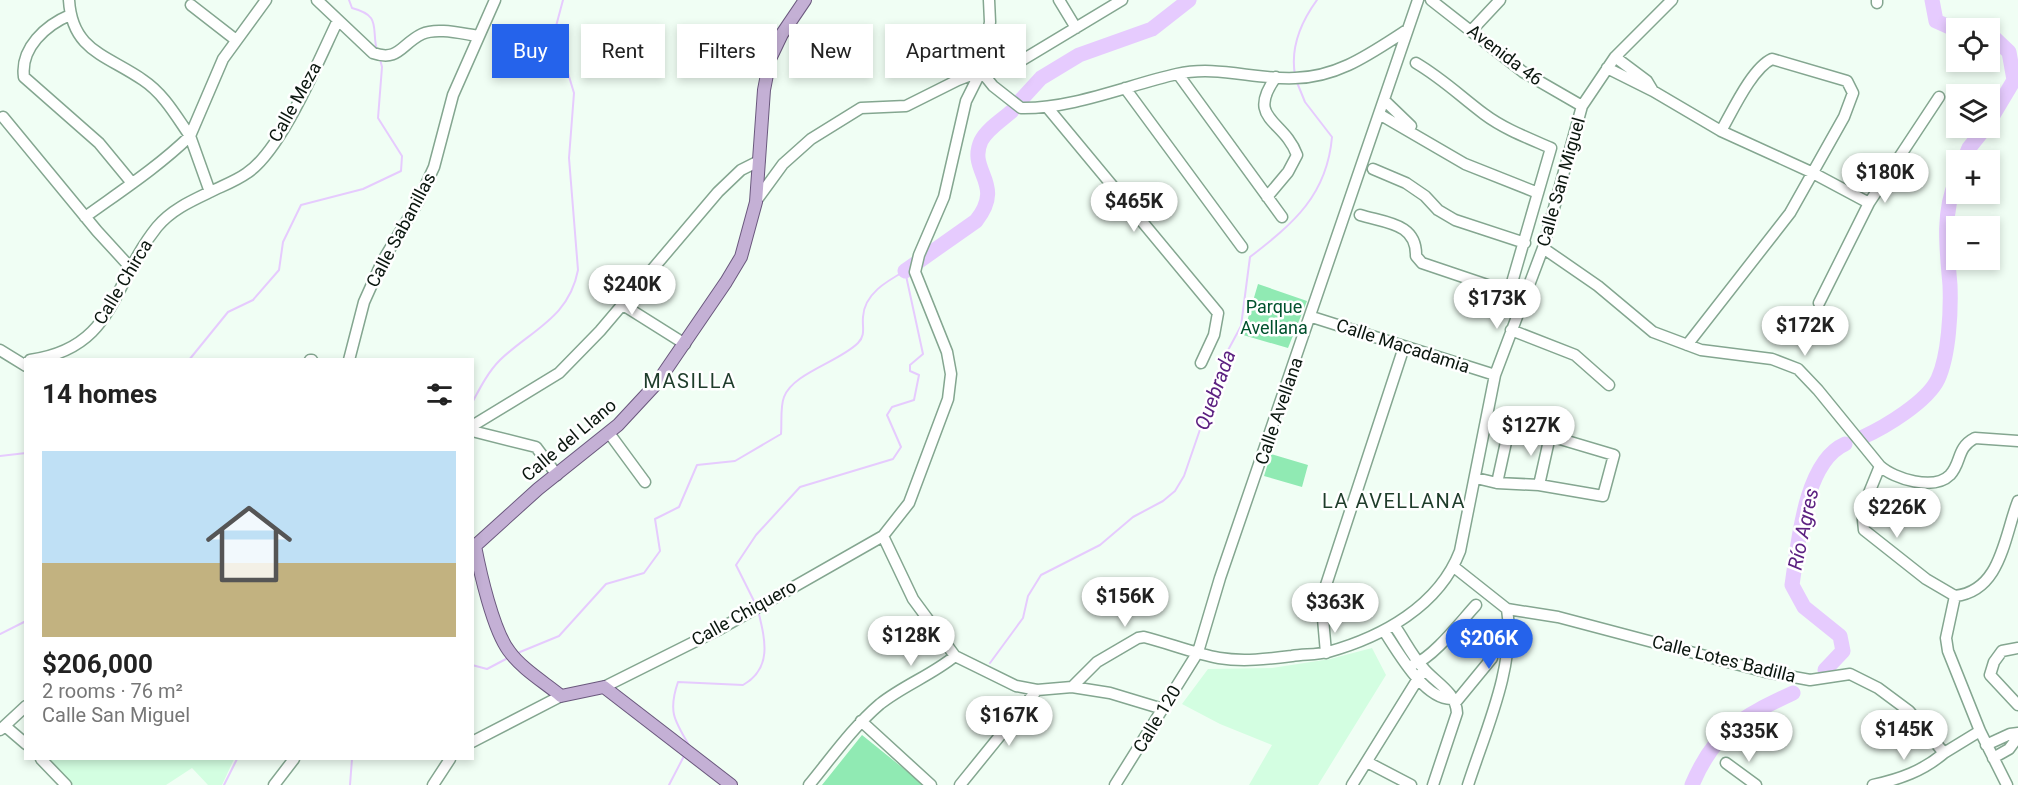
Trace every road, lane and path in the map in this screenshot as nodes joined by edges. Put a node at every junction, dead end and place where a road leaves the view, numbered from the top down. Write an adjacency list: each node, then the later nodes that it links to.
1 (69, 0): 14 (street)
2 (266, 0): 21 (street)
3 (317, 0): 15 (street)
4 (495, 0): 20 (street, Calle Sabanillas)
5 (805, 0): 42 (main road, Calle del Llano)
6 (989, 0): 16 (street)
7 (1059, 0): 17 (street)
8 (1122, 0): 17 (street)
9 (1418, 0): 18 (street, Calle Avellana)
10 (1431, 0): 19 (street, Avenida 46)
11 (1500, 0): 19 (street)
12 (1672, 0): 22 (street, Calle San Miguel)
13 (191, 5): 21 (street)
14 (70, 15): 40 (street); 45 (street)
15 (338, 20): 20 (street); 46 (street, Calle Meza)
16 (990, 24)
17 (1076, 28): 23 (street)
18 (1407, 30): 27 (street); 34 (street, Calle Avellana)
19 (1472, 31): 35 (street, Avenida 46)
20 (479, 36): 67 (street, Calle Sabanillas)
21 (236, 40): 40 (street)
22 (1615, 57): 25 (street, Calle San Miguel); 32 (street)
23 (1026, 58)
24 (1416, 63): 47 (street)
25 (1607, 68): 32 (street); 35 (street, Calle San Miguel)
26 (1178, 74): 27 (street); 31 (street); 48 (street)
27 (1276, 77): 48 (street)
28 (966, 78): 49 (street)
29 (978, 78): 84 (street)
30 (987, 78): 36 (street)
31 (1125, 88): 36 (street); 55 (street)
32 (1653, 91): 39 (street)
33 (1939, 97): 50 (street)
34 (1384, 100): 37 (street, Calle Avellana); 41 (street)
35 (1582, 106): 56 (street, Calle San Miguel)
36 (1047, 107): 69 (street)
37 (1379, 114): 41 (street); 60 (street, Calle Avellana)
38 (3, 117): 52 (street)
39 (1721, 131): 44 (street); 44 (street)
40 (190, 136): 45 (street); 46 (street)
41 (1424, 139): 47 (street)
42 (759, 161): 49 (main road, Calle del Llano); 59 (street)
43 (1372, 169): 54 (street)
44 (1811, 172): 50 (street); 63 (street)
45 (132, 183): 52 (street)
46 (210, 192): 57 (street, Calle Chirca)
47 (1538, 193): 54 (street)
48 (1267, 197): 53 (street)
49 (756, 202): 62 (main road, Calle del Llano)
50 (1869, 203): 58 (street)
51 (1360, 215): 54 (street)
52 (85, 217): 57 (street)
53 (1282, 217)
54 (1525, 243)
55 (1242, 247)
56 (1543, 248): 61 (street, Calle San Miguel); 63 (street)
57 (130, 267): 66 (street, Calle Chirca)
58 (1819, 303)
59 (623, 305): 62 (street); 72 (street)
60 (1312, 317): 64 (street, Calle Macadamia); 92 (street, Calle Avellana)
61 (1511, 330): 70 (street, Calle San Miguel); 71 (street)
62 (685, 344): 74 (main road, Calle del Llano)
63 (1687, 345): 77 (street)
64 (1404, 347): 70 (street, Calle Macadamia); 93 (street)
65 (0, 350): 68 (street)
66 (45, 358)
67 (350, 358)
68 (24, 362)
69 (1201, 363)
70 (1495, 375): 78 (street, Calle San Miguel)
71 (1609, 385)
72 (474, 425)
73 (474, 432): 79 (street)
74 (609, 433): 79 (main road, Calle del Llano); 81 (street)
75 (1550, 435): 80 (street); 82 (street); 82 (street)
76 (2018, 441): 77 (street)
77 (1880, 466): 87 (street)
78 (1477, 473): 80 (street); 86 (street, Calle San Miguel)
79 (557, 475): 85 (main road, Calle del Llano)
80 (1498, 478): 82 (street)
81 (645, 482)
82 (1539, 484)
83 (2018, 501): 87 (street)
84 (883, 536): 94 (street); 97 (street, Calle Chiquero)
85 (474, 547): 100 (main road, Calle del Llano)
86 (1454, 567): 89 (street); 90 (street)
87 (1955, 596): 107 (street)
88 (1476, 605): 96 (street)
89 (1507, 609): 112 (street, Calle Lotes Badilla); 130 (street)
90 (1389, 628): 93 (street); 96 (street)
91 (2018, 648): 102 (street)
92 (1198, 652): 93 (street); 98 (street); 104 (street, Calle 120)
93 (1326, 653)
94 (955, 656): 99 (street); 105 (street)
95 (1492, 658): 101 (street)
96 (1417, 670): 101 (street); 117 (street)
97 (604, 687): 100 (main road); 122 (main road)
98 (1072, 687): 99 (street); 104 (street)
99 (1037, 690): 125 (street)
100 (561, 696): 109 (street)
101 (1453, 701): 129 (street)
102 (2018, 705)
103 (24, 708): 106 (street)
104 (1163, 709): 126 (street, Calle 120)
105 (861, 721): 123 (street); 124 (street)
106 (2, 727): 110 (street)
107 (1980, 730): 111 (street); 112 (street)
108 (2018, 735): 111 (street); 113 (street)
109 (474, 741)
110 (24, 743)
111 (1986, 745): 113 (street)
112 (1944, 753): 132 (street)
113 (1993, 758): 133 (street)
114 (42, 760): 119 (street)
115 (293, 760): 120 (street)
116 (449, 760): 121 (street)
117 (1367, 762): 127 (street); 128 (street)
118 (1726, 763): 131 (street)
119 (66, 785)
120 (274, 785)
121 (433, 785)
122 (731, 785)
123 (809, 785)
124 (931, 785)
125 (960, 785)
126 (1115, 785)
127 (1352, 785)
128 (1411, 785)
129 (1433, 785)
130 (1468, 785)
131 (1756, 785)
132 (1873, 785)
133 (2007, 785)

